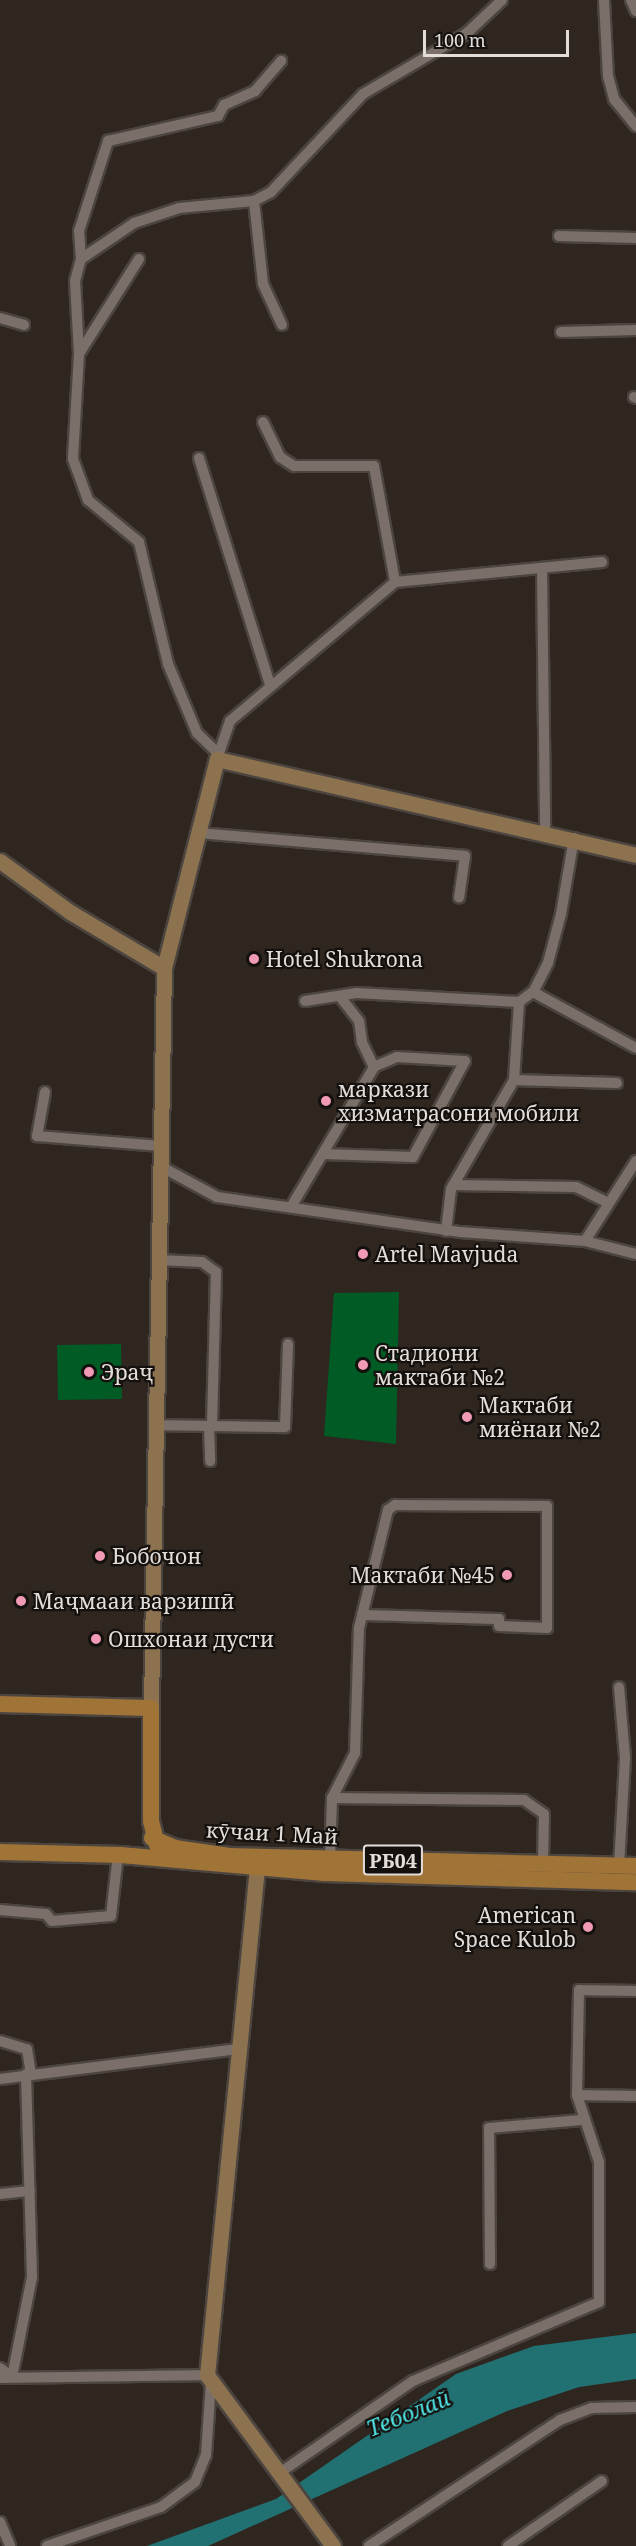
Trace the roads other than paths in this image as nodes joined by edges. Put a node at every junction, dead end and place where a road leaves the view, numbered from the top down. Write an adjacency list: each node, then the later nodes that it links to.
1 (502, 0): 7 (street)
2 (604, 0): 6 (street)
3 (631, 0): 4 (street)
4 (636, 11)
5 (281, 61): 10 (street)
6 (636, 126)
7 (254, 201): 10 (street); 14 (street)
8 (559, 236): 9 (street)
9 (636, 238)
10 (81, 259): 17 (street)
11 (139, 260): 17 (street)
12 (0, 318): 13 (street)
13 (24, 325)
14 (282, 325)
15 (636, 330): 16 (street)
16 (561, 332)
17 (79, 354): 24 (street)
18 (263, 422): 22 (street)
19 (199, 458): 23 (street)
20 (602, 562): 21 (street)
21 (542, 569): 22 (street); 25 (street)
22 (395, 582): 23 (street)
23 (270, 684): 24 (street)
24 (218, 757): 25 (street); 26 (street)
25 (545, 831): 27 (street)
26 (198, 833): 30 (street); 31 (street)
27 (573, 838): 28 (street); 32 (street)
28 (636, 855)
29 (0, 861): 31 (street)
30 (459, 898)
31 (164, 968): 41 (street)
32 (533, 992): 35 (street); 36 (street)
33 (341, 998): 34 (street); 35 (street); 37 (street)
34 (305, 1001)
35 (519, 1002): 38 (street)
36 (636, 1048)
37 (374, 1067): 42 (street); 42 (street)
38 (514, 1080): 39 (street); 45 (street)
39 (618, 1083)
40 (45, 1092): 41 (street)
41 (161, 1146): 44 (street)
42 (323, 1154): 47 (street)
43 (636, 1161): 46 (street)
44 (160, 1166): 47 (street); 51 (street)
45 (453, 1185): 46 (street); 48 (street)
46 (607, 1202): 49 (street)
47 (291, 1208): 48 (street)
48 (446, 1231): 49 (street)
49 (585, 1241): 50 (street)
50 (636, 1254)
51 (158, 1260): 53 (street); 54 (street)
52 (288, 1344): 54 (street)
53 (154, 1425): 54 (street); 59 (street)
54 (211, 1426): 55 (street)
55 (210, 1461)
56 (362, 1615): 56 (street); 60 (street)
57 (619, 1687): 68 (street)
58 (0, 1704): 59 (main road)
59 (151, 1708): 61 (main road)
60 (332, 1797): 64 (street); 67 (street)
61 (152, 1838): 63 (main road, РБ04); 65 (main road); 66 (main road, кӯчаи 1 Май / РБ04)
62 (0, 1852): 63 (main road, кӯчаи 1 Май / РБ04)
63 (120, 1855): 65 (main road, кӯчаи 1 Май / РБ04); 70 (street)
64 (330, 1859): 66 (main road, кӯчаи 1 Май / РБ04); 67 (main road, кӯчаи 1 Май / РБ04)
65 (172, 1860): 66 (main road, кӯчаи 1 Май / РБ04)
66 (258, 1863): 69 (main road, кӯчаи 1 Май / РБ04); 73 (street)
67 (543, 1863): 68 (main road, кӯчаи 1 Май / РБ04)
68 (628, 1866)
69 (636, 1882)
70 (0, 1910)
71 (636, 1991): 76 (street)
72 (0, 2040): 74 (street)
73 (236, 2049): 74 (street); 85 (street)
74 (29, 2074): 75 (street); 79 (street)
75 (0, 2079)
76 (577, 2095): 77 (street); 78 (street)
77 (636, 2096)
78 (583, 2120): 81 (street); 87 (street)
79 (30, 2191): 80 (street); 83 (street)
80 (0, 2194)
81 (490, 2264)
82 (0, 2368): 83 (street)
83 (12, 2377): 84 (street); 85 (street)
84 (0, 2378)
85 (209, 2378): 87 (street); 91 (street)
86 (636, 2407): 93 (street)
87 (281, 2478): 92 (street)
88 (602, 2481): 94 (street)
89 (0, 2522): 90 (street)
90 (10, 2546)
91 (47, 2546)
92 (333, 2546)
93 (369, 2546)
94 (508, 2546)

